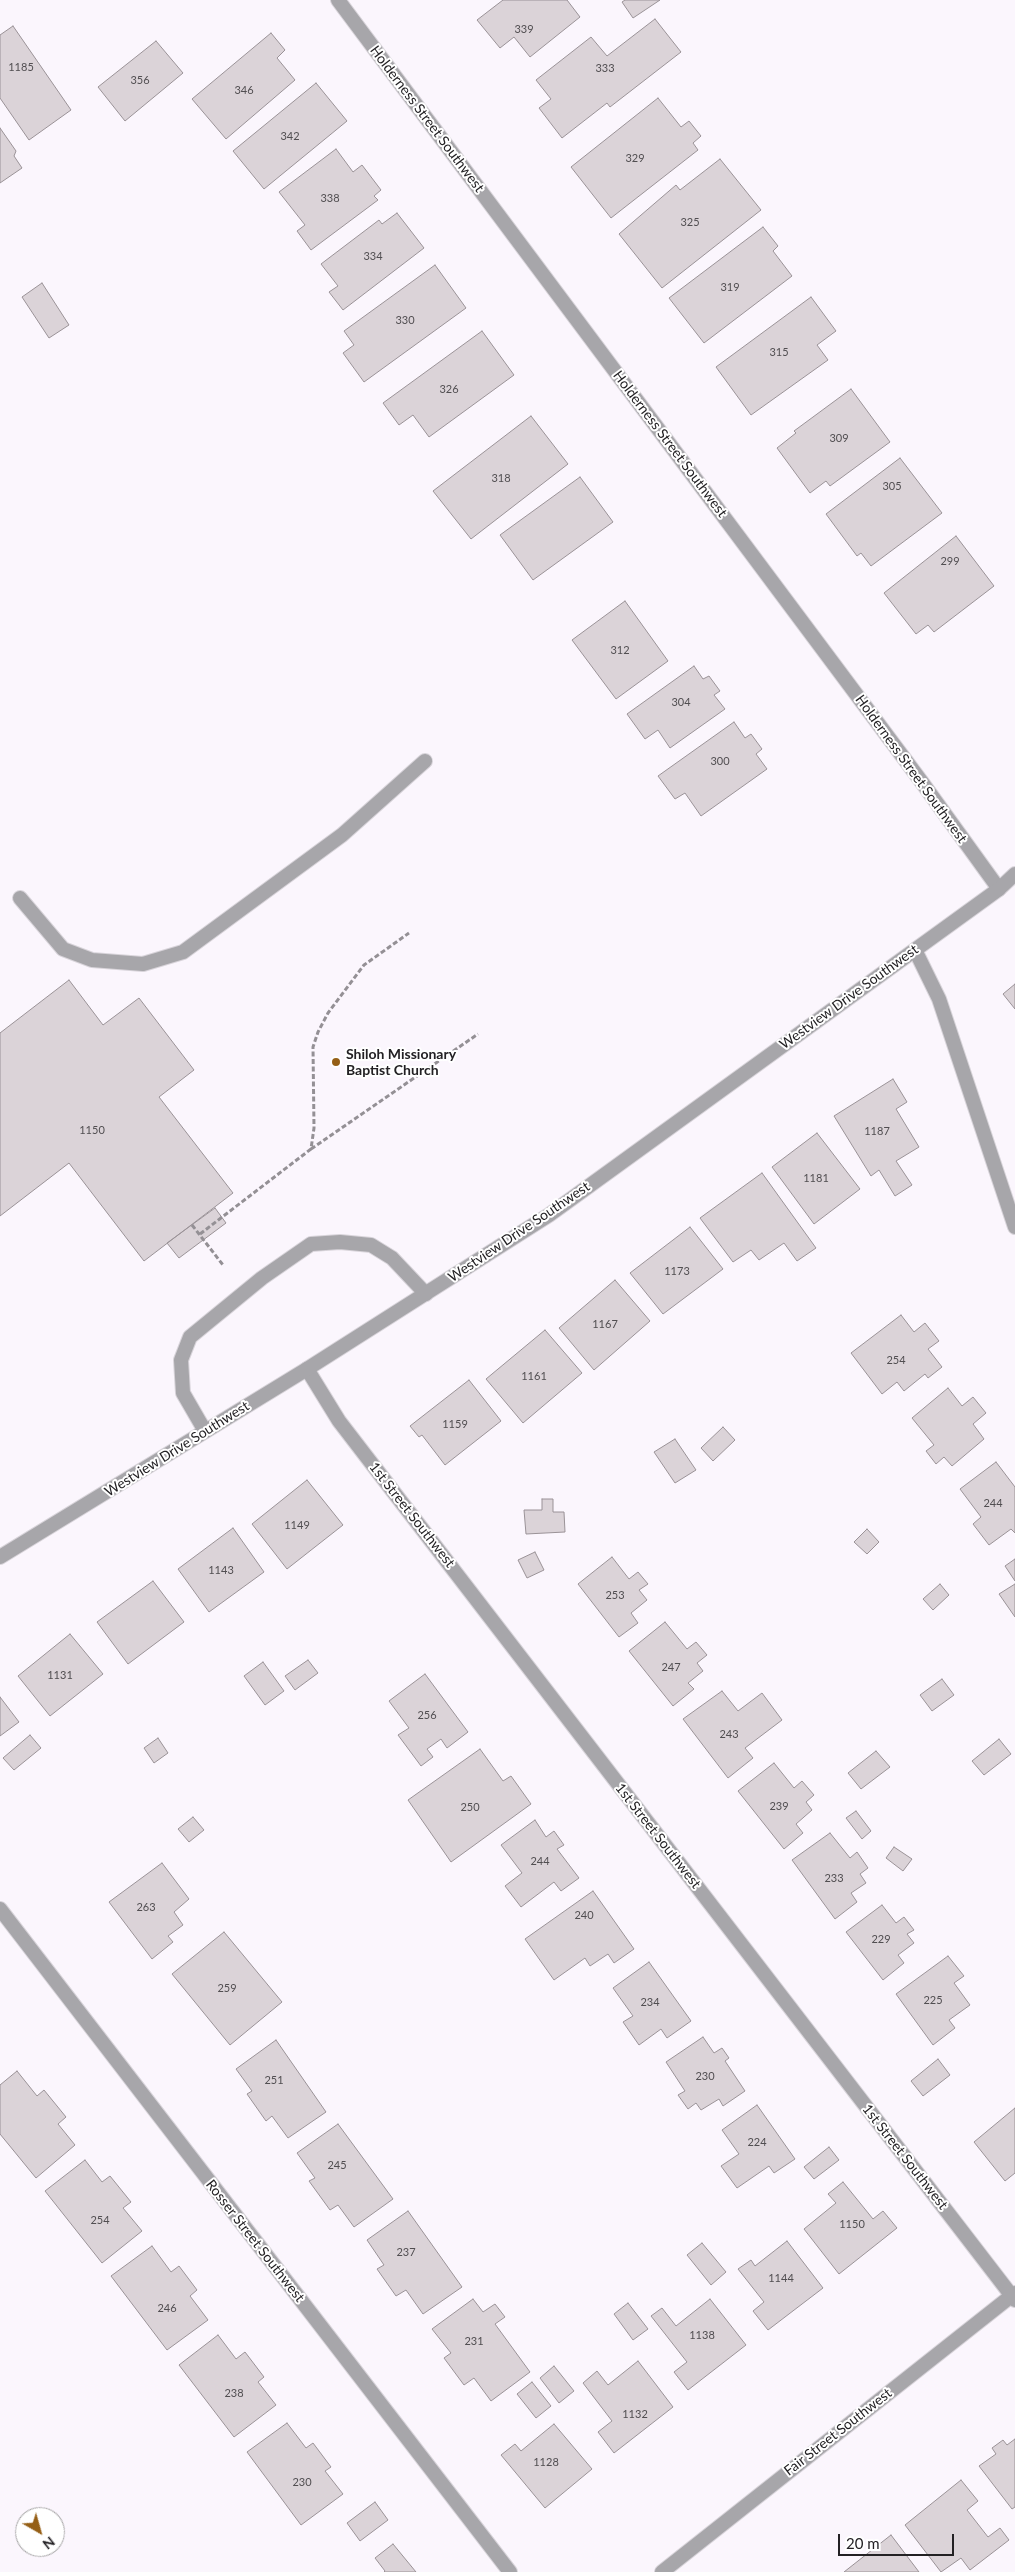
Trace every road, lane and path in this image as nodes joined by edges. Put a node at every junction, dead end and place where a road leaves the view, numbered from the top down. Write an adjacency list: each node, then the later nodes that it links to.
1 (338, 0): 4 (street, Holderness Street Southwest)
2 (425, 761): 5 (street)
3 (1015, 874): 4 (street, Westview Drive Southwest)
4 (999, 889): 7 (street, Westview Drive Southwest)
5 (20, 898)
6 (409, 933): 9 (path)
7 (915, 950): 11 (street); 14 (street, Westview Drive Southwest)
8 (478, 1034): 9 (path)
9 (311, 1149): 12 (path)
10 (192, 1225): 12 (path)
11 (1015, 1227)
12 (200, 1234): 13 (path)
13 (223, 1265)
14 (426, 1294): 15 (street, Westview Drive Southwest); 16 (street)
15 (307, 1369): 16 (street, Westview Drive Southwest); 19 (street, 1st Street Southwest)
16 (205, 1431): 17 (street, Westview Drive Southwest)
17 (0, 1557)
18 (0, 1909): 20 (street, Rosser Street Southwest)
19 (1014, 2296): 21 (street, Fair Street Southwest)
20 (510, 2572)
21 (662, 2572)

